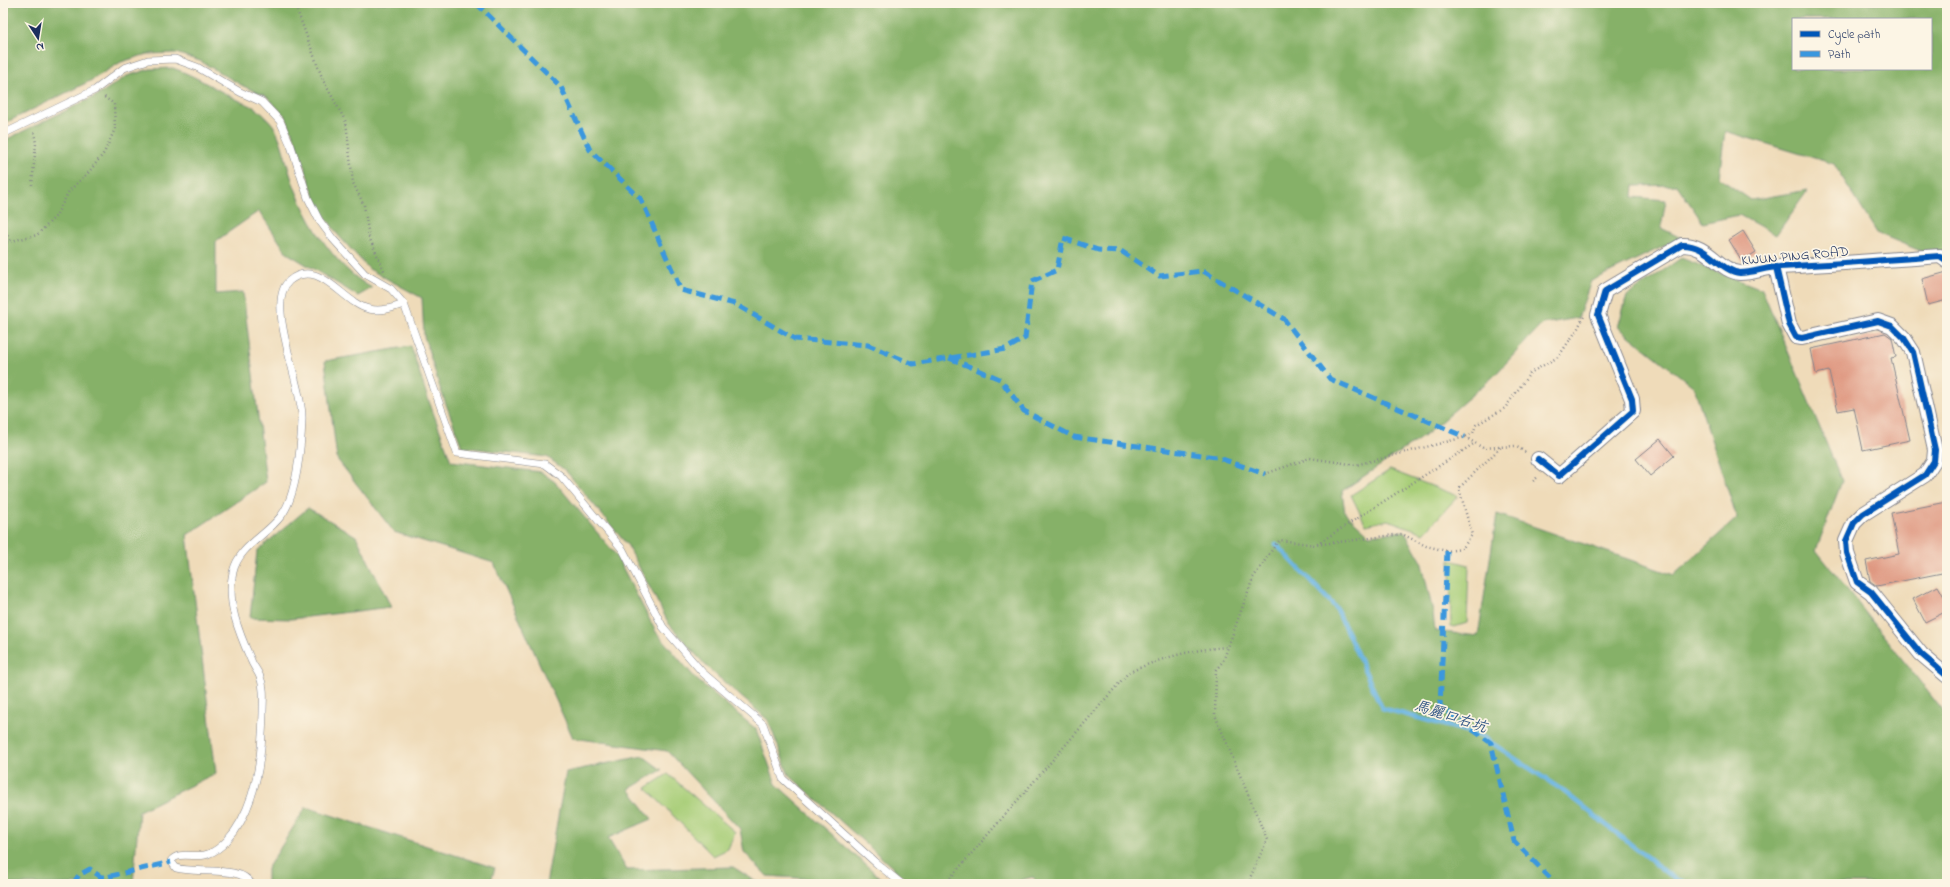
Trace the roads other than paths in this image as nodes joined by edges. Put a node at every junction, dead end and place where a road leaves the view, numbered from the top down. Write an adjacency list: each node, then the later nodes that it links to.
1 (3, 134): 4 (lane)
2 (1947, 261): 3 (street, KWUN PING ROAD)
3 (1776, 267): 5 (street, KWUN PING ROAD); 6 (street)
4 (404, 304): 7 (lane); 8 (lane)
5 (1538, 459)
6 (1947, 676)
7 (251, 884)
8 (902, 884)

